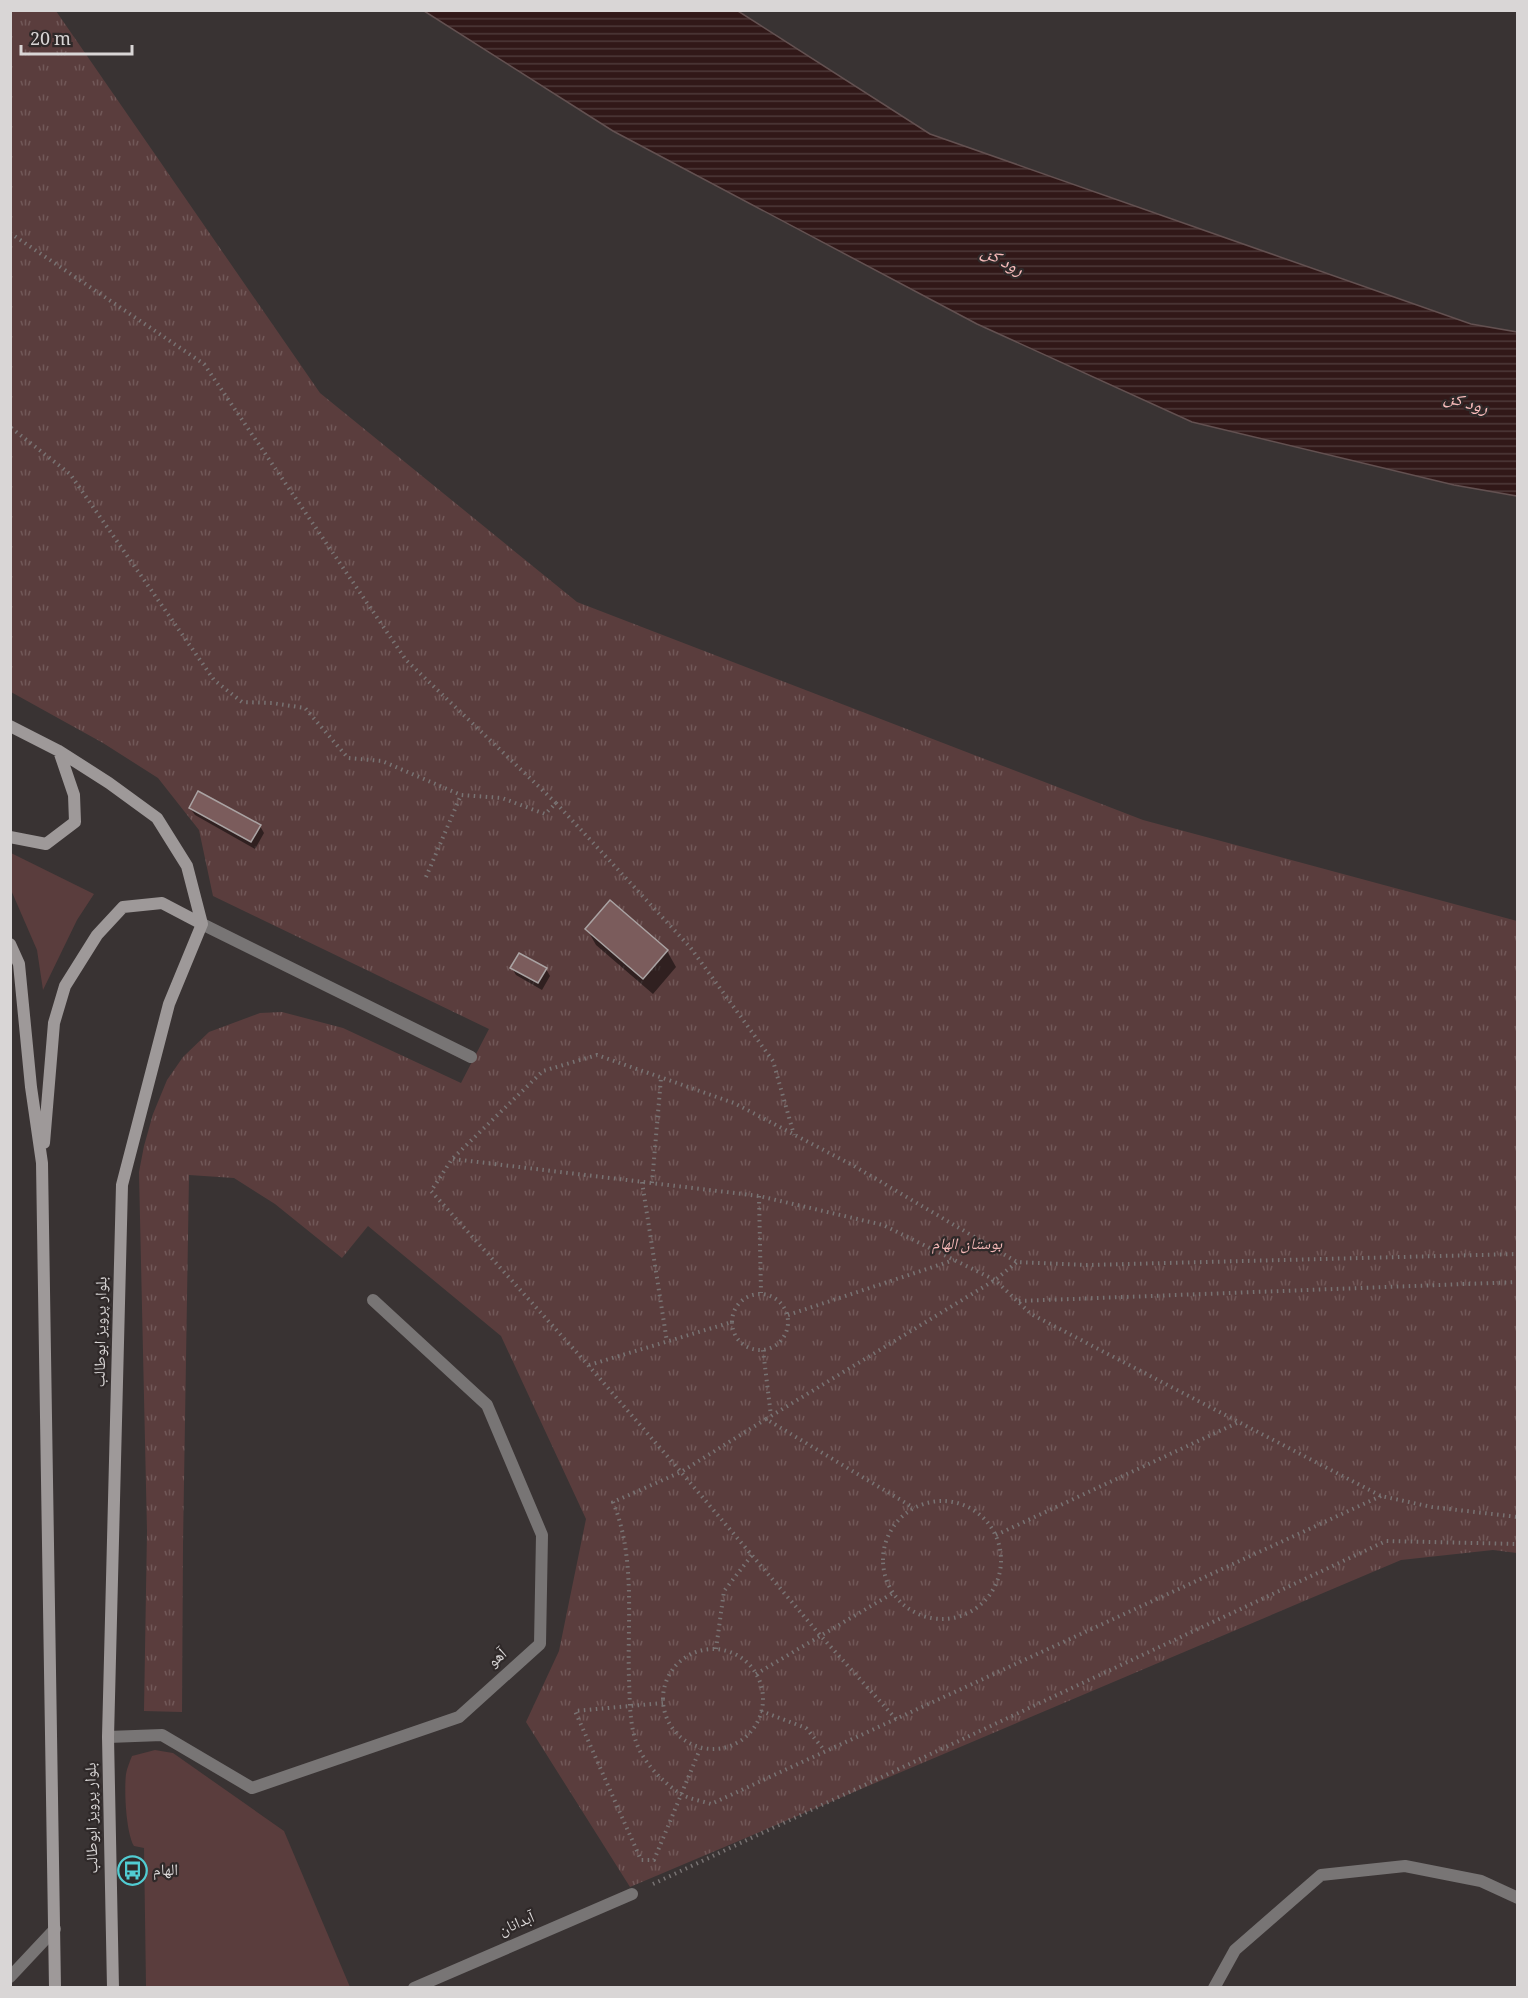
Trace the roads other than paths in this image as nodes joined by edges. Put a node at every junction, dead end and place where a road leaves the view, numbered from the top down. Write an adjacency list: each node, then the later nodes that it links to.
1 (10, 726): 2 (main road)
2 (59, 751): 3 (main road); 4 (main road)
3 (10, 837)
4 (202, 924): 6 (street); 7 (main road); 9 (main road, بلوار پرویز ابوطالب)
5 (10, 944): 7 (main road)
6 (471, 1057)
7 (42, 1163): 12 (main road)
8 (373, 1300): 9 (street, آهو)
9 (108, 1737): 15 (main road, بلوار پرویز ابوطالب)
10 (632, 1894): 16 (street, آبدانان)
11 (1518, 1898): 17 (street)
12 (56, 1929): 13 (street); 14 (main road)
13 (10, 1977)
14 (55, 1988)
15 (113, 1988)
16 (414, 1988)
17 (1214, 1988)

